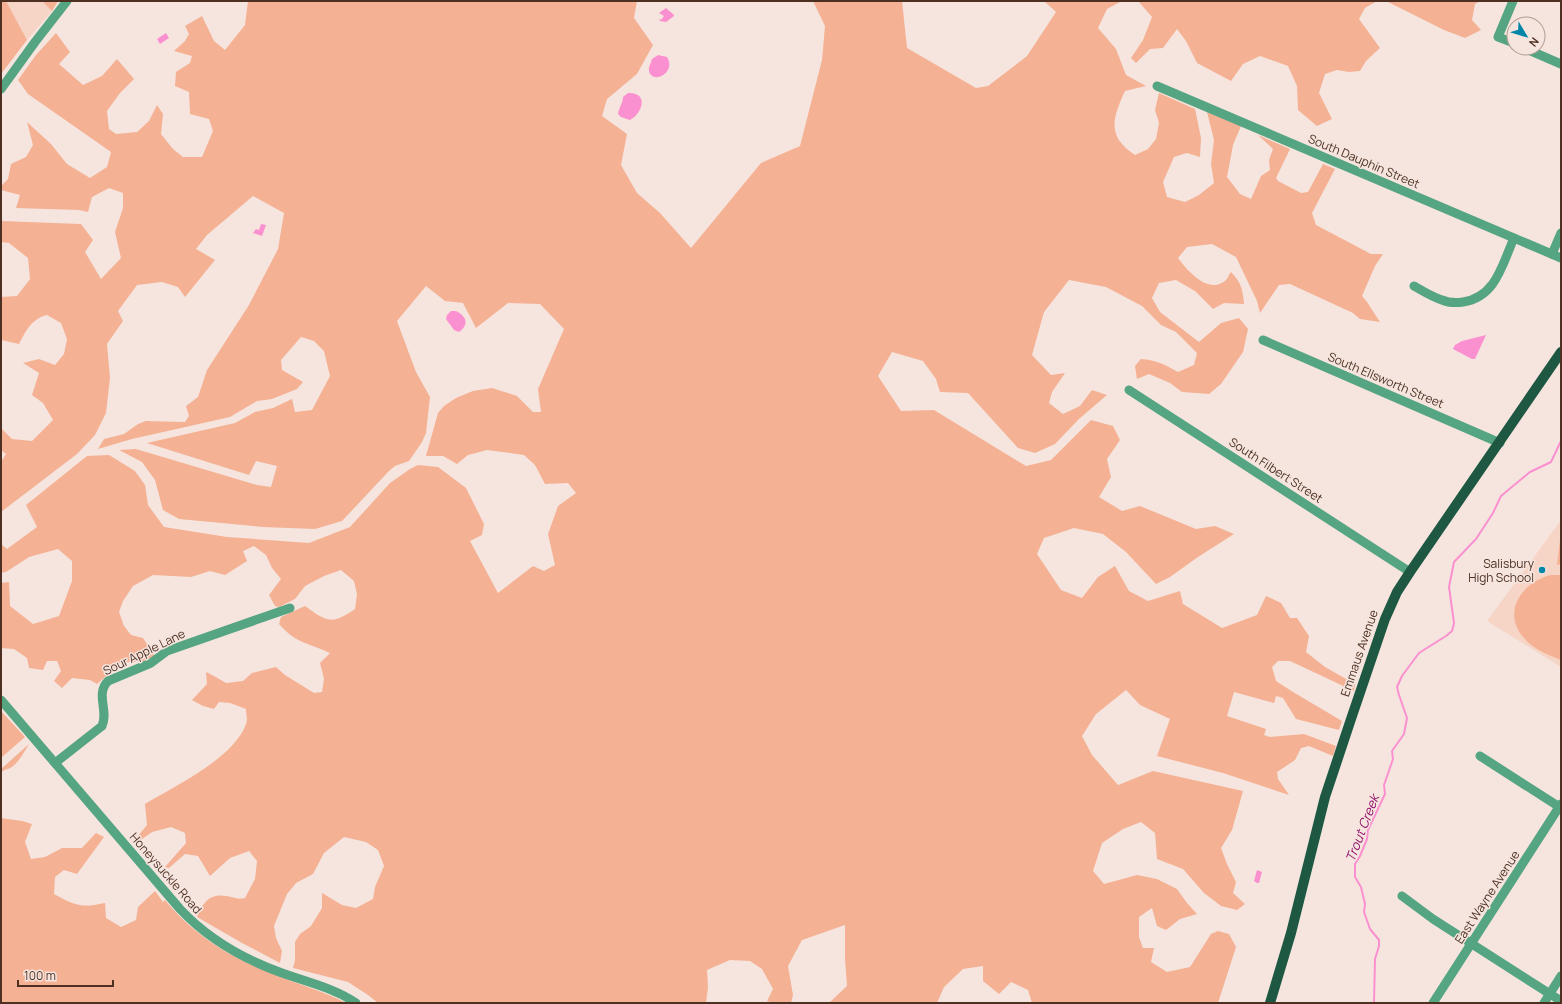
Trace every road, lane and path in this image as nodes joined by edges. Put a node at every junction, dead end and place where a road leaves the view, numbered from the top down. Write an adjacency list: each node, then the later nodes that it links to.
1 (67, 1): 9 (street)
2 (1513, 1): 3 (street)
3 (1507, 16)
4 (1506, 17): 5 (street)
5 (1506, 40)
6 (1542, 56): 7 (street)
7 (1561, 64)
8 (1157, 86): 11 (street, South Dauphin Street)
9 (1, 89)
10 (1561, 233): 12 (street)
11 (1514, 238): 12 (street, South Dauphin Street); 14 (street)
12 (1552, 254): 13 (street, South Dauphin Street)
13 (1561, 258)
14 (1414, 286)
15 (1263, 340): 18 (street, South Ellsworth Street)
16 (1561, 352): 18 (main road, Emmaus Avenue)
17 (1129, 390): 19 (street, South Filbert Street)
18 (1500, 442): 19 (main road, Emmaus Avenue)
19 (1410, 572): 31 (main road, Emmaus Avenue)
20 (290, 608): 23 (street, Sour Apple Lane)
21 (1, 700): 23 (street, Honeysuckle Road)
22 (1480, 756): 24 (street)
23 (55, 763): 30 (street, Honeysuckle Road)
24 (1560, 806): 26 (street, East Wayne Avenue)
25 (1402, 896): 26 (street)
26 (1472, 943): 28 (street); 32 (street, East Wayne Avenue)
27 (1561, 976): 28 (street)
28 (1550, 994): 29 (street); 33 (street)
29 (1561, 1001)
30 (356, 1003)
31 (1270, 1003)
32 (1433, 1003)
33 (1544, 1003)

